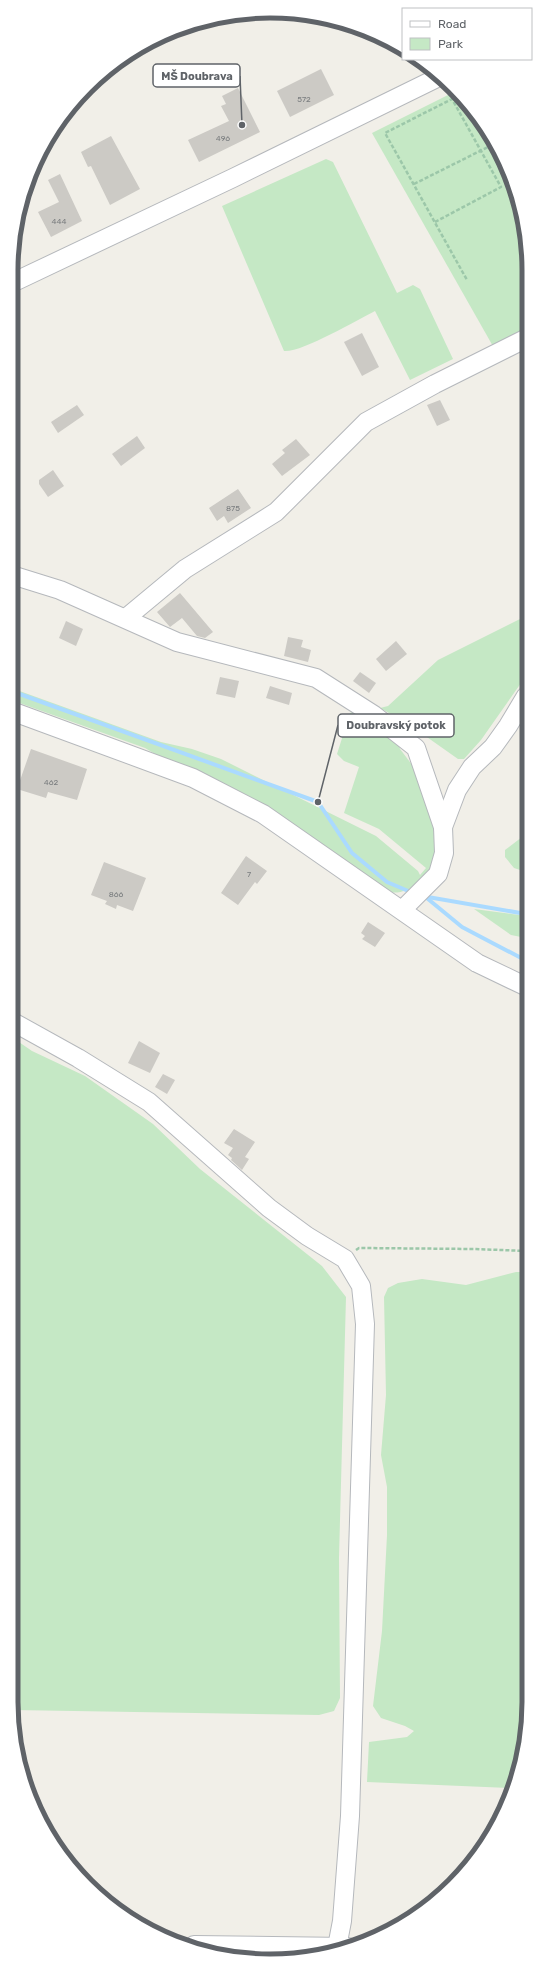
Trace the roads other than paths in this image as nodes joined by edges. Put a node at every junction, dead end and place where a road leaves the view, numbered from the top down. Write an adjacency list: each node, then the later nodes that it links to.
1 (434, 79): 2 (street)
2 (18, 280)
3 (522, 340): 5 (street)
4 (18, 577): 5 (street)
5 (126, 618): 8 (street)
6 (522, 703): 8 (street)
7 (18, 713): 9 (street)
8 (444, 827): 9 (street)
9 (402, 910): 10 (street)
10 (522, 984)
11 (18, 1025): 12 (street)
12 (342, 1943)
13 (206, 1945): 14 (street)
14 (328, 1947)

